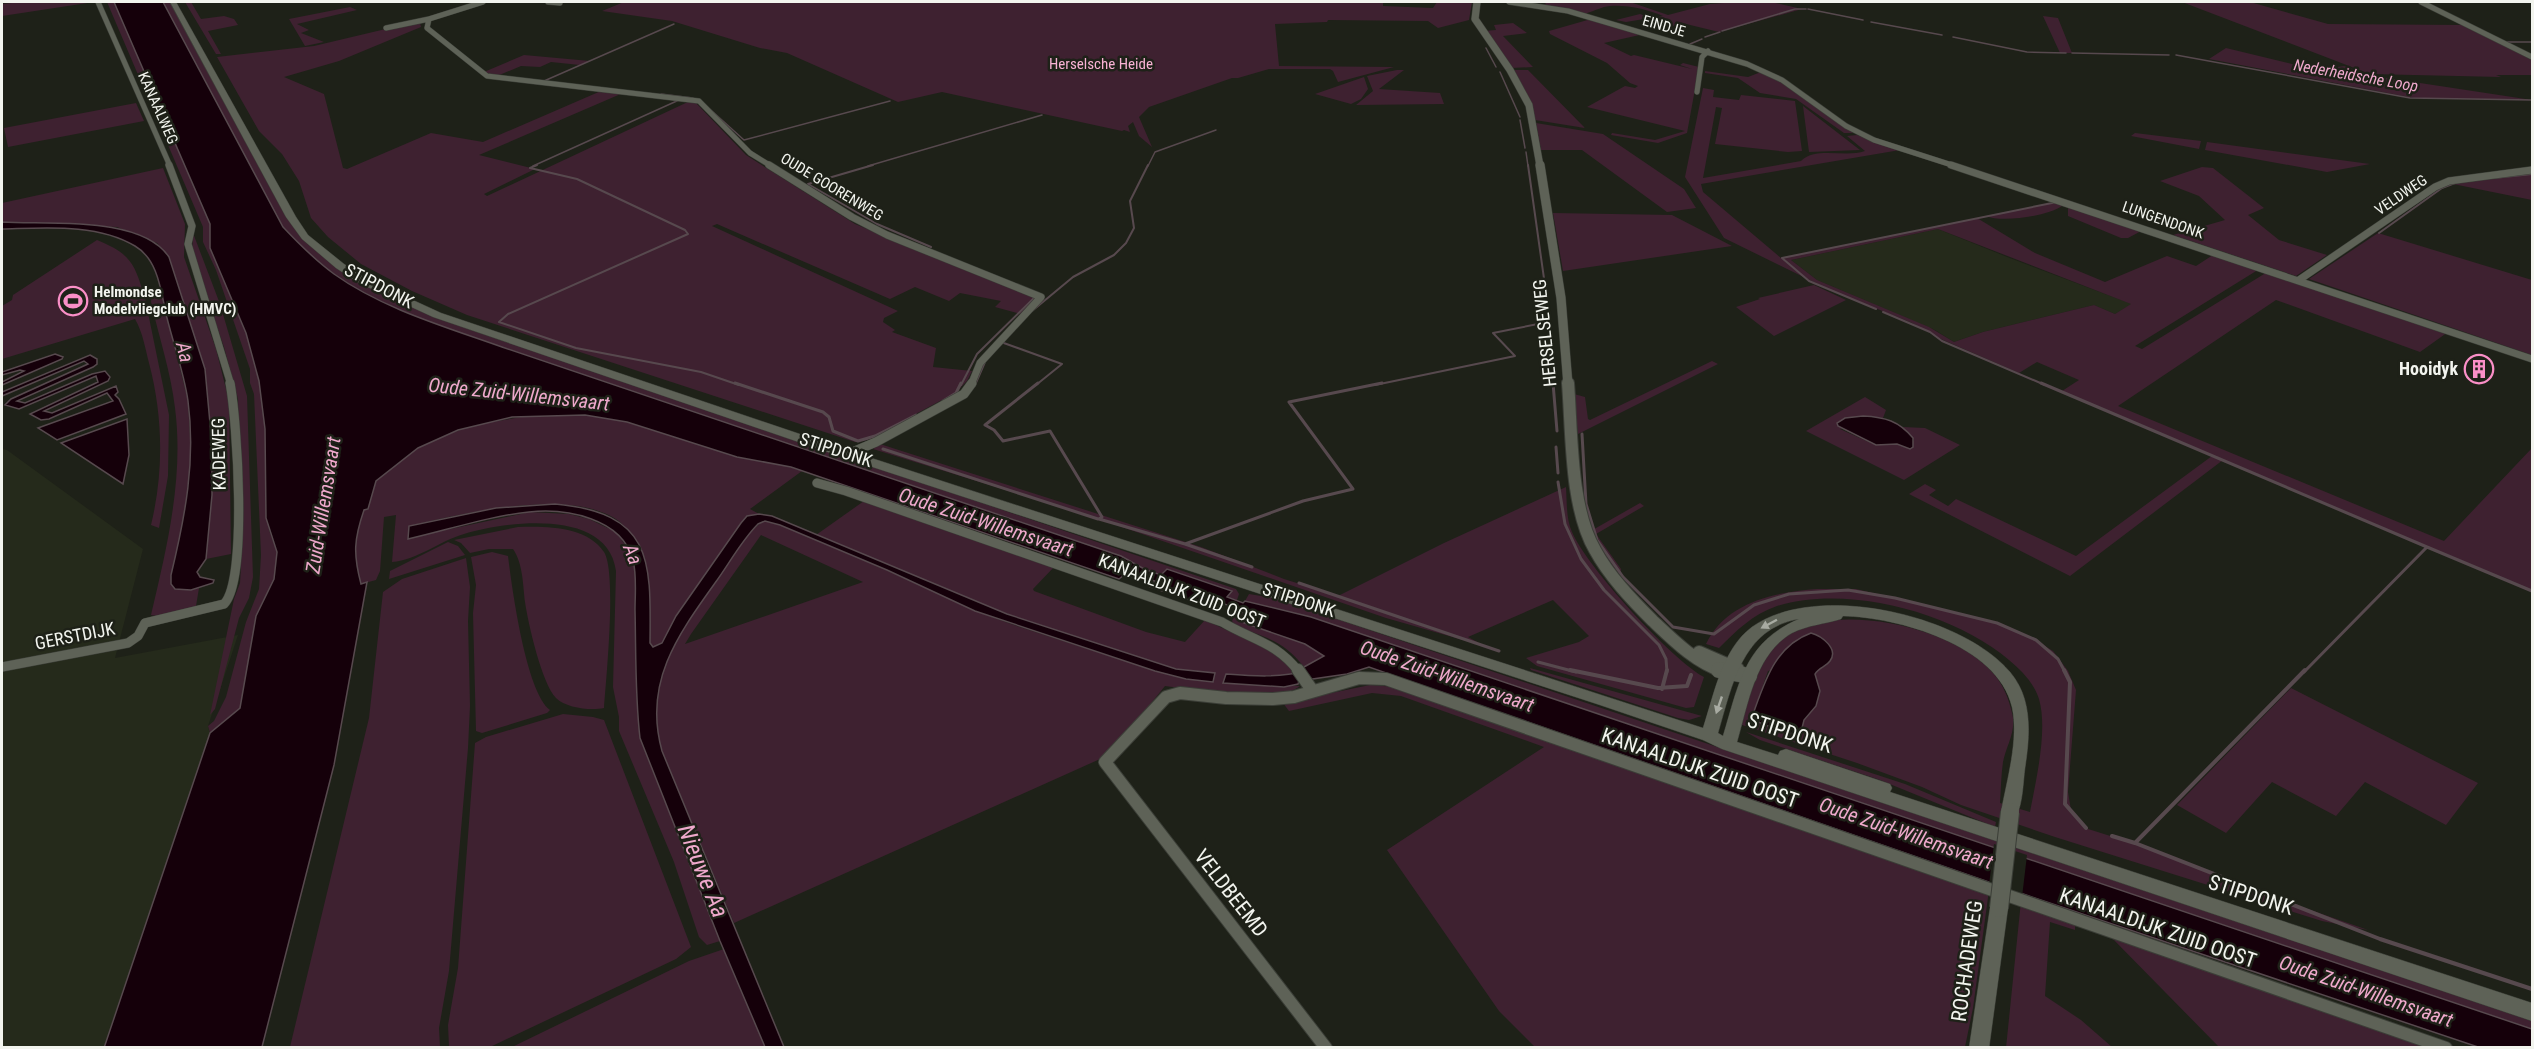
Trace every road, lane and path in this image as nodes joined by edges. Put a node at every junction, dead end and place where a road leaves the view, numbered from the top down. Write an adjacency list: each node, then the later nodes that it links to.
1 (98, 2): 16 (street, KANAALWEG)
2 (173, 2): 19 (main road, STIPDONK)
3 (483, 2): 9 (street)
4 (548, 2): 8 (street)
5 (1477, 2): 24 (street, HERSELSEWEG)
6 (1509, 2): 11 (street, EINDJE)
7 (2421, 2): 12 (street)
8 (560, 3)
9 (429, 19): 10 (street); 19 (street, OUDE GOORENWEG)
10 (386, 28)
11 (1708, 51): 13 (street, EINDJE); 14 (street, EINDJE)
12 (2532, 57)
13 (1795, 88): 17 (street, LUNGENDONK)
14 (1698, 92)
15 (2532, 170): 17 (street, VELDWEG)
16 (192, 226): 22 (street, KADEWEG)
17 (2299, 280): 18 (street, LUNGENDONK)
18 (2532, 359)
19 (853, 456): 27 (main road, STIPDONK)
20 (817, 483): 26 (street, KANAALDIJK ZUID OOST)
21 (1907, 620): 24 (main road, ROCHADEWEG, one-way to 24); 25 (main road, ROCHADEWEG); 32 (main road, ROCHADEWEG, bridge)
22 (145, 623): 23 (street, GERSTDIJK)
23 (2, 667)
24 (1732, 670): 25 (street, HERSELSEWEG); 27 (main road, ROCHADEWEG, one-way to 27)
25 (1749, 676): 28 (main road, ROCHADEWEG)
26 (1306, 680): 29 (street, KANAALDIJK ZUID OOST); 33 (street, KANAALDIJK ZUID OOST)
27 (1709, 736): 28 (main road, STIPDONK)
28 (1729, 741): 30 (main road, STIPDONK)
29 (1105, 762): 31 (street, VELDBEEMD)
30 (2532, 1012)
31 (1326, 1047)
32 (1979, 1047)
33 (2446, 1047)

